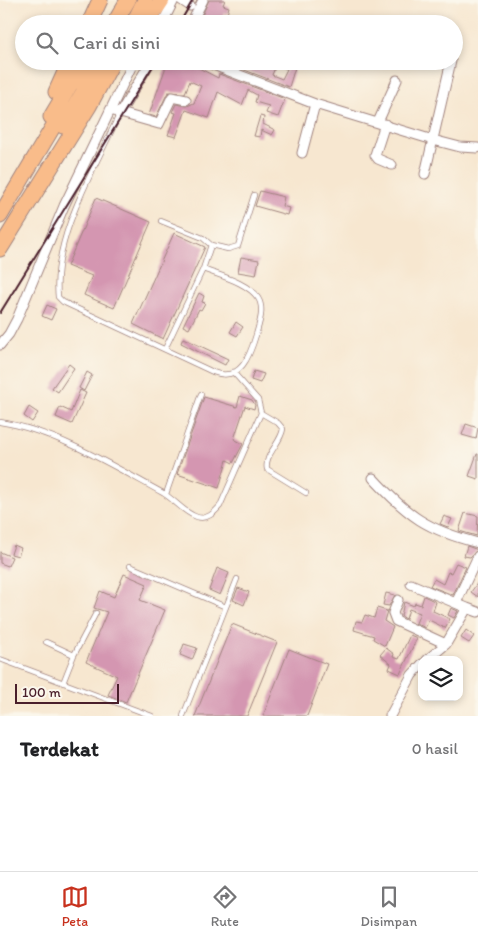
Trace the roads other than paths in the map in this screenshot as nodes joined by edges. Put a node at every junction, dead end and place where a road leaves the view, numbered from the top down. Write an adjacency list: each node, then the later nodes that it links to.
1 (100, 0): 11 (highway)
2 (118, 0): 12 (highway)
3 (128, 0): 13 (highway)
4 (139, 0): 14 (highway)
5 (145, 0): 15 (highway)
6 (162, 0): 16 (highway)
7 (174, 0): 17 (street)
8 (181, 0): 10 (street)
9 (203, 0): 18 (street)
10 (190, 6)
11 (92, 15)
12 (110, 15)
13 (119, 15)
14 (130, 15)
15 (138, 15)
16 (152, 15)
17 (166, 15)
18 (196, 15)
19 (66, 70): 33 (highway)
20 (79, 70): 33 (highway)
21 (87, 70): 44 (highway)
22 (98, 70): 46 (highway)
23 (108, 70): 32 (highway)
24 (114, 70): 32 (highway)
25 (130, 70): 34 (street)
26 (146, 70): 35 (street)
27 (231, 70): 31 (street)
28 (449, 70): 37 (street)
29 (397, 80): 36 (street)
30 (186, 100): 35 (street)
31 (315, 104): 36 (street); 39 (street)
32 (89, 106): 48 (highway)
33 (56, 108): 43 (highway)
34 (110, 110): 35 (street); 50 (street)
35 (119, 115): 51 (lane)
36 (382, 123): 37 (street); 40 (street)
37 (433, 140): 38 (street); 41 (street)
38 (478, 148)
39 (302, 153)
40 (392, 165)
41 (425, 174)
42 (254, 195): 47 (lane)
43 (0, 205)
44 (0, 216)
45 (161, 221): 47 (lane)
46 (0, 232)
47 (211, 245): 49 (lane)
48 (0, 249)
49 (204, 269): 51 (lane); 52 (lane)
50 (0, 345)
51 (165, 349): 52 (lane)
52 (233, 372): 54 (lane)
53 (201, 394): 58 (lane)
54 (261, 413): 57 (lane); 58 (lane)
55 (0, 422): 58 (lane)
56 (373, 478): 59 (street)
57 (306, 493)
58 (166, 494)
59 (478, 543)
60 (478, 556): 65 (street)
61 (130, 566): 66 (lane)
62 (236, 579): 66 (lane)
63 (411, 584): 65 (street)
64 (398, 600): 71 (street)
65 (456, 603): 67 (street)
66 (226, 607): 78 (lane)
67 (468, 608): 68 (street); 71 (street)
68 (478, 612)
69 (96, 613): 72 (lane)
70 (46, 642): 72 (lane)
71 (446, 644): 73 (street)
72 (74, 655): 76 (lane)
73 (432, 656)
74 (0, 659): 76 (lane)
75 (418, 668): 79 (street)
76 (63, 683): 77 (lane)
77 (152, 716)
78 (183, 716)
79 (390, 716)

